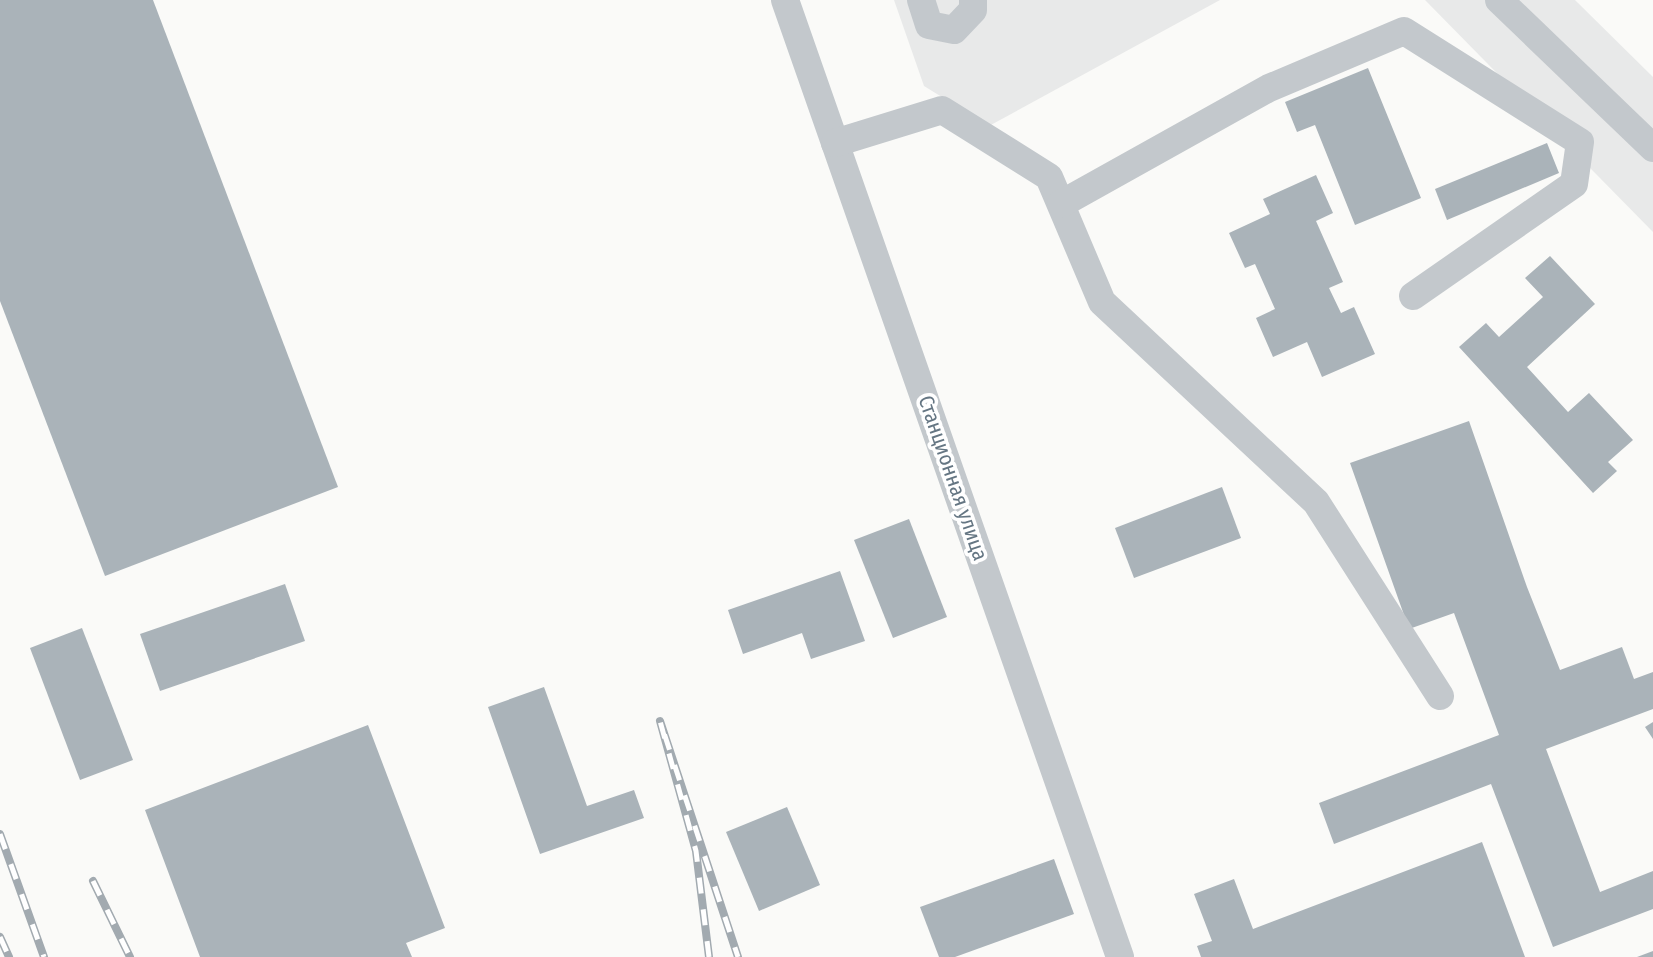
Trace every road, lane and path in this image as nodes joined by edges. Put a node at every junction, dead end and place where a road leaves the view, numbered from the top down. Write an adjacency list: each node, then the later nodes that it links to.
1 (785, 0): 5 (street, Станционная улица)
2 (921, 0): 3 (street)
3 (973, 0)
4 (1499, 0): 6 (street)
5 (835, 143): 7 (street); 10 (street, Станционная улица)
6 (1653, 149)
7 (1061, 204): 8 (street); 9 (street)
8 (1413, 296)
9 (1440, 696)
10 (1120, 957)

